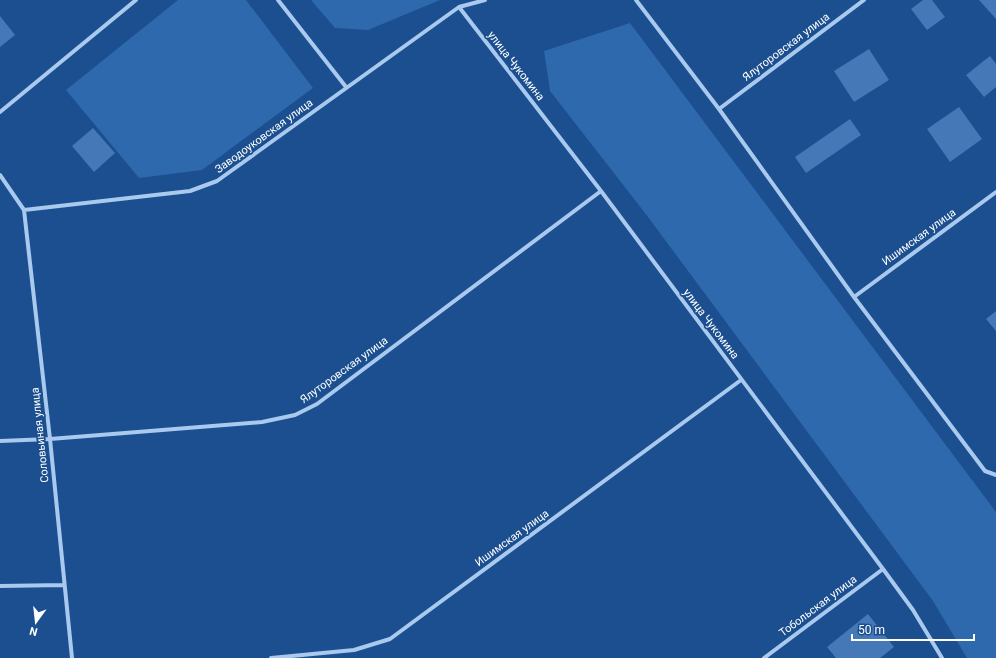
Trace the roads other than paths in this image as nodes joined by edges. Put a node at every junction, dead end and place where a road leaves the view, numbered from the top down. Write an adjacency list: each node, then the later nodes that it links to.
1 (136, 0): 9 (street)
2 (278, 0): 7 (street)
3 (485, 0): 6 (street, Заводоуковская улица)
4 (636, 0): 8 (street)
5 (864, 0): 8 (street, Ялуторовская улица)
6 (459, 7): 7 (street, Заводоуковская улица); 11 (street, улица Чукомина)
7 (346, 87): 13 (street, Заводоуковская улица)
8 (719, 109): 14 (street)
9 (0, 112)
10 (0, 176): 13 (street)
11 (601, 191): 15 (street, улица Чукомина); 16 (street, Ялуторовская улица)
12 (996, 192): 14 (street, Ишимская улица)
13 (24, 210): 16 (street, Соловьиная улица)
14 (854, 297): 18 (street)
15 (741, 380): 19 (street, улица Чукомина); 23 (street, Ишимская улица)
16 (50, 439): 17 (street, Ялуторовская улица); 20 (street, Соловьиная улица)
17 (0, 441)
18 (996, 475)
19 (883, 569): 24 (street, Тобольская улица); 25 (street, улица Чукомина)
20 (64, 585): 21 (street); 22 (street, Соловьиная улица)
21 (0, 586)
22 (72, 658)
23 (271, 658)
24 (764, 658)
25 (942, 658)

